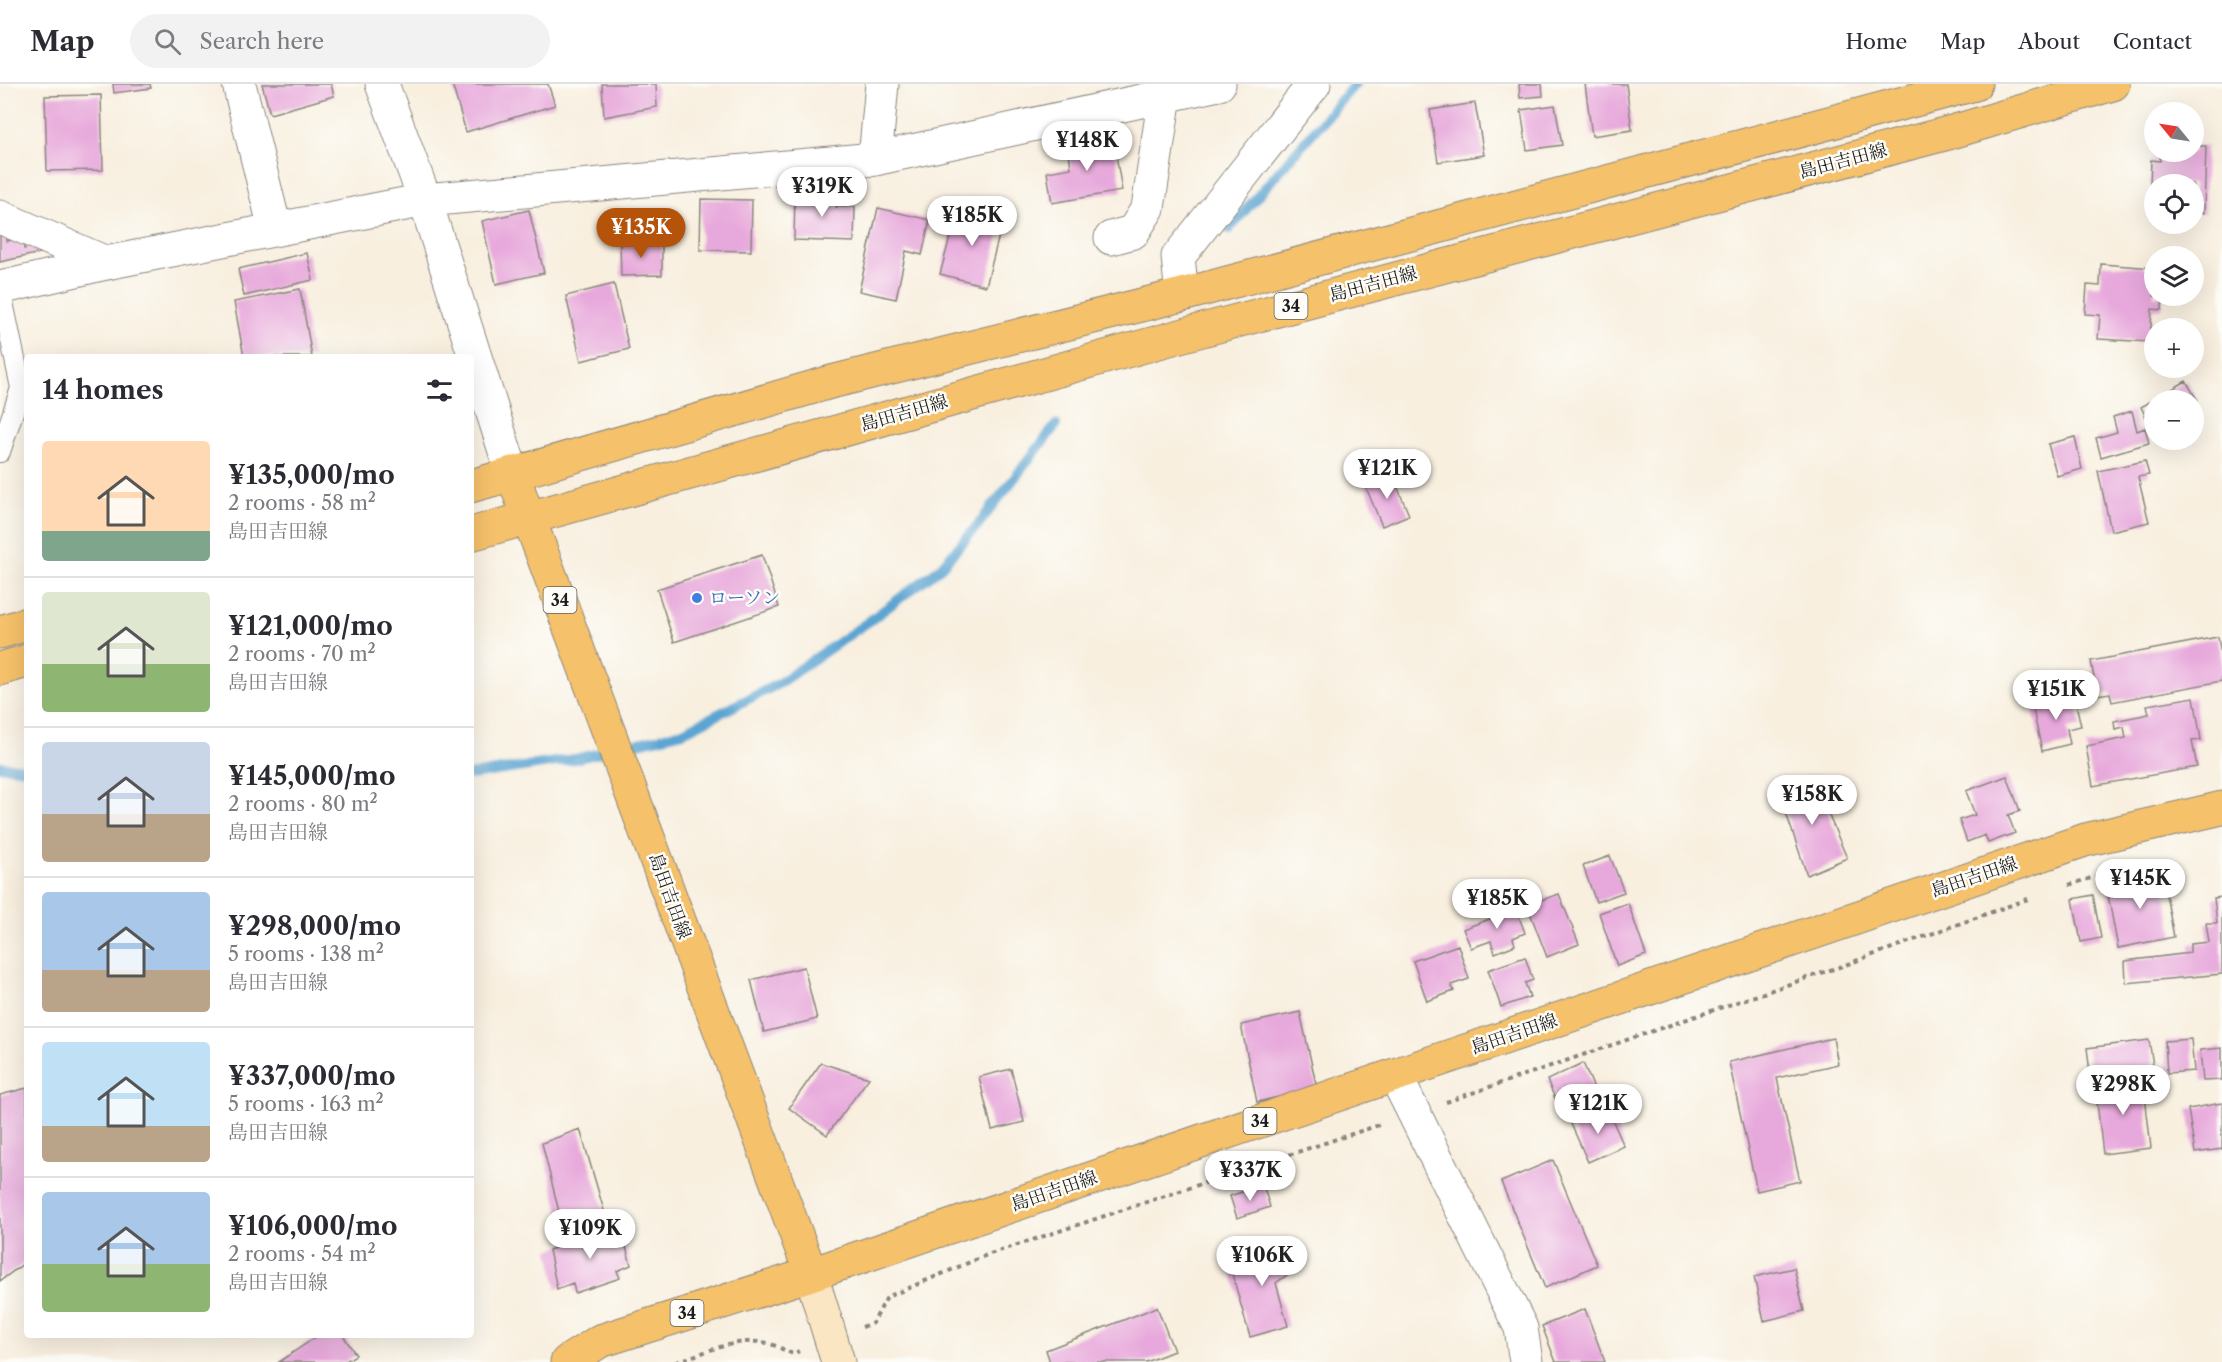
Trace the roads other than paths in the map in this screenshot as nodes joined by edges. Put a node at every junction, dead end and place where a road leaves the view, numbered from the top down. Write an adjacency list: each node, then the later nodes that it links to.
1 (239, 84): 13 (street)
2 (381, 84): 11 (street)
3 (882, 84): 10 (street)
4 (1219, 84): 9 (street)
5 (1314, 84): 17 (street)
6 (1975, 84): 8 (main road, 34)
7 (2113, 84): 21 (main road, 島田吉田線 / 34)
8 (1934, 89): 17 (main road, 34)
9 (1153, 93): 10 (street); 14 (street)
10 (875, 159): 11 (street)
11 (425, 200): 13 (street); 19 (street)
12 (0, 217): 15 (street)
13 (275, 229): 15 (street)
14 (1111, 238)
15 (106, 263): 16 (street)
16 (0, 288): 18 (lane)
17 (1182, 295): 19 (main road, 34)
18 (0, 452)
19 (512, 473): 20 (main road, 34); 21 (main road, 島田吉田線 / 34)
20 (474, 485)
21 (530, 519): 22 (main road, 島田吉田線 / 34); 29 (main road, 島田吉田線 / 34)
22 (474, 533)
23 (24, 625): 24 (main road)
24 (0, 632)
25 (24, 662): 26 (main road)
26 (0, 669)
27 (2222, 808): 28 (main road, 島田吉田線 / 34)
28 (1395, 1075): 29 (main road, 島田吉田線 / 34); 32 (street)
29 (811, 1274): 30 (main road, 島田吉田線 / 34); 31 (main road)
30 (567, 1362)
31 (838, 1362)
32 (1526, 1362)

